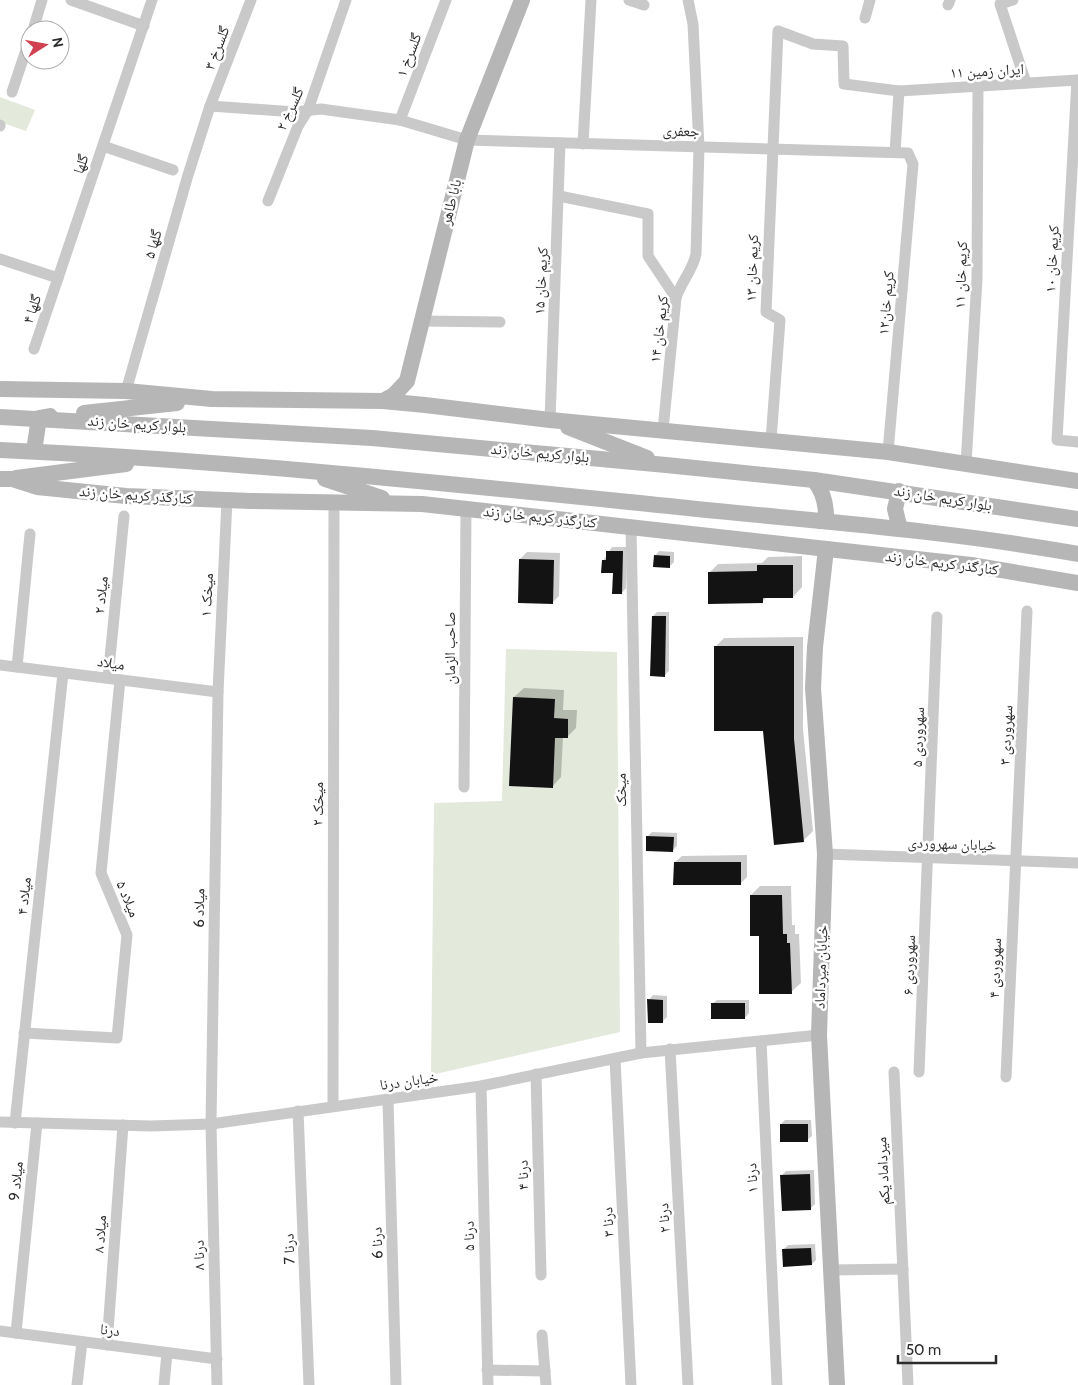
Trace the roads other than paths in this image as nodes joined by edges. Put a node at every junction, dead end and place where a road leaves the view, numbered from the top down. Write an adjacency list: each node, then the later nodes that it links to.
1 (42, 0): 16 (street)
2 (71, 0): 13 (street)
3 (152, 0): 17 (street, گلها)
4 (251, 0): 24 (street, گلسرخ ۳)
5 (346, 0): 25 (street, گلسرخ ۲)
6 (446, 0): 26 (street, گلسرخ ۱)
7 (522, 0): 27 (main road, بابا طاهر)
8 (591, 0): 29 (street)
9 (629, 0): 14 (street)
10 (870, 0): 15 (street)
11 (1013, 0): 20 (street)
12 (688, 2): 31 (street, کریم خان ۱۴)
13 (86, 3): 17 (street)
14 (644, 5)
15 (865, 18)
16 (36, 20)
17 (144, 26): 30 (street, گلها)
18 (20, 68): 23 (street)
19 (1077, 80): 20 (street, ایران زمین ۱۱); 55 (street, کریم خان ۱۰)
20 (1026, 83): 21 (street, ایران زمین ۱۱)
21 (978, 86): 22 (street, ایران زمین ۱۱); 60 (street, کریم خان ۱۱)
22 (899, 91): 32 (street, ایران زمین ۱۱); 33 (street)
23 (12, 92)
24 (210, 106): 25 (street, جعفری); 46 (street, گلها ۵)
25 (308, 110): 26 (street, جعفری); 37 (street, گلسرخ ۲)
26 (400, 120): 27 (street, جعفری)
27 (467, 140): 28 (street, جعفری); 41 (main road, بابا طاهر)
28 (560, 143): 29 (street, جعفری); 36 (street, کریم خان ۱۵)
29 (583, 144): 31 (street, جعفری)
30 (103, 146): 35 (street); 39 (street, گلها)
31 (699, 147): 32 (street, جعفری); 40 (street, کریم خان ۱۴)
32 (773, 148): 33 (street, جعفری); 54 (street, کریم خان ۱۳)
33 (895, 152): 34 (street, جعفری)
34 (911, 156): 58 (street, کریم خان۱۲)
35 (173, 170)
36 (559, 196): 40 (street); 52 (street, کریم خان ۱۵)
37 (268, 201)
38 (0, 259): 39 (street)
39 (58, 278): 43 (street, گلها ۴)
40 (676, 298): 53 (street, کریم خان ۱۴)
41 (422, 321): 42 (street); 44 (main road, بابا طاهر)
42 (500, 322)
43 (34, 349)
44 (407, 381): 48 (main road); 49 (main road)
45 (0, 390): 46 (main road)
46 (126, 391): 47 (main road)
47 (212, 399): 48 (main road); 50 (main road)
48 (383, 401): 49 (main road)
49 (425, 404): 52 (main road)
50 (39, 418): 51 (main road, بلوار کریم خان زند); 57 (main road); 61 (main road, بلوار کریم خان زند)
51 (0, 420)
52 (550, 420): 53 (main road); 61 (main road)
53 (663, 430): 54 (main road)
54 (772, 440): 58 (main road)
55 (1078, 442)
56 (0, 450): 57 (main road)
57 (34, 452): 59 (main road)
58 (888, 452): 60 (main road)
59 (167, 458): 62 (main road); 63 (main road)
60 (966, 464): 65 (main road)
61 (666, 465): 64 (main road, بلوار کریم خان زند)
62 (302, 471): 69 (main road); 73 (main road)
63 (6, 479): 67 (main road, کنارگذر کریم خان زند)
64 (814, 480): 66 (main road, بلوار کریم خان زند); 73 (main road)
65 (1078, 481)
66 (899, 491): 72 (main road, بلوار کریم خان زند); 75 (main road)
67 (227, 500): 68 (main road, کنارگذر کریم خان زند); 89 (street, میخک ۱)
68 (334, 502): 69 (main road, کنارگذر کریم خان زند); 107 (street, میخک ۲)
69 (397, 503): 70 (main road, کنارگذر کریم خان زند)
70 (466, 509): 74 (main road, کنارگذر کریم خان زند); 90 (street, صاحب الزمان)
71 (124, 516): 87 (street, میلاد ۲)
72 (1078, 519)
73 (820, 521): 75 (main road)
74 (631, 528): 78 (main road, کنارگذر کریم خان زند); 99 (street, میخک)
75 (900, 529): 77 (main road)
76 (30, 534): 85 (street)
77 (1016, 544): 79 (main road); 80 (main road)
78 (826, 549): 80 (main road, کنارگذر کریم خان زند); 91 (main road, خیابان میرداماد)
79 (1078, 554)
80 (1013, 572): 81 (main road, کنارگذر کریم خان زند)
81 (1078, 583)
82 (1027, 611): 93 (street, سهروردی ۳)
83 (938, 617): 92 (street, سهروردی ۵)
84 (0, 665): 85 (street, میلاد)
85 (16, 667): 86 (street, میلاد)
86 (63, 673): 87 (street, میلاد); 95 (street, میلاد ۴)
87 (108, 678): 88 (street, میلاد)
88 (120, 680): 89 (street, میلاد); 95 (street, میلاد ۵)
89 (218, 692): 112 (street, میلاد 6)
90 (464, 786)
91 (825, 854): 92 (street, خیابان سهروردی); 96 (main road, خیابان میرداماد)
92 (928, 858): 93 (street, خیابان سهروردی); 102 (street, سهروردی ۶)
93 (1015, 861): 94 (street, خیابان سهروردی); 104 (street, سهروردی ۴)
94 (1078, 863)
95 (24, 1033): 110 (street, میلاد ۴)
96 (819, 1036): 97 (street, خیابان درنا); 115 (main road, خیابان میرداماد)
97 (760, 1040): 98 (street, خیابان درنا); 135 (street, درنا ۱)
98 (670, 1049): 99 (street, خیابان درنا); 134 (street, درنا ۲)
99 (641, 1053): 100 (street, خیابان درنا)
100 (615, 1058): 103 (street, خیابان درنا); 133 (street, درنا ۳)
101 (894, 1072): 114 (street, میرداماد یکم)
102 (919, 1072)
103 (536, 1074): 105 (street, خیابان درنا); 116 (street, درنا ۴)
104 (1006, 1077)
105 (481, 1086): 106 (street, خیابان درنا); 124 (street, درنا ۵)
106 (388, 1100): 107 (street, خیابان درنا); 130 (street, درنا 6)
107 (333, 1106): 108 (street, خیابان درنا)
108 (298, 1111): 112 (street, خیابان درنا); 129 (street, درنا 7)
109 (0, 1122): 110 (street, خیابان درنا)
110 (15, 1122): 111 (street, خیابان درنا)
111 (38, 1123): 113 (street, خیابان درنا); 118 (street, میلاد 9)
112 (211, 1124): 113 (street, خیابان درنا); 123 (street, درنا ۸)
113 (122, 1125): 121 (street, میلاد ۸)
114 (903, 1269): 115 (street); 137 (street, میرداماد یکم)
115 (831, 1270): 136 (main road, خیابان میرداماد)
116 (541, 1275)
117 (0, 1331): 118 (street, درنا)
118 (16, 1333): 120 (street, درنا)
119 (542, 1335): 125 (street)
120 (82, 1342): 121 (street, درنا); 126 (street)
121 (107, 1345): 122 (street, درنا)
122 (167, 1353): 123 (street, درنا); 127 (street)
123 (217, 1359): 128 (street, درنا ۸)
124 (487, 1370): 125 (street); 131 (street, درنا ۵)
125 (545, 1371): 132 (street)
126 (78, 1385)
127 (164, 1385)
128 (217, 1385)
129 (309, 1385)
130 (396, 1385)
131 (488, 1385)
132 (546, 1385)
133 (630, 1385)
134 (688, 1385)
135 (777, 1385)
136 (837, 1385)
137 (908, 1385)

